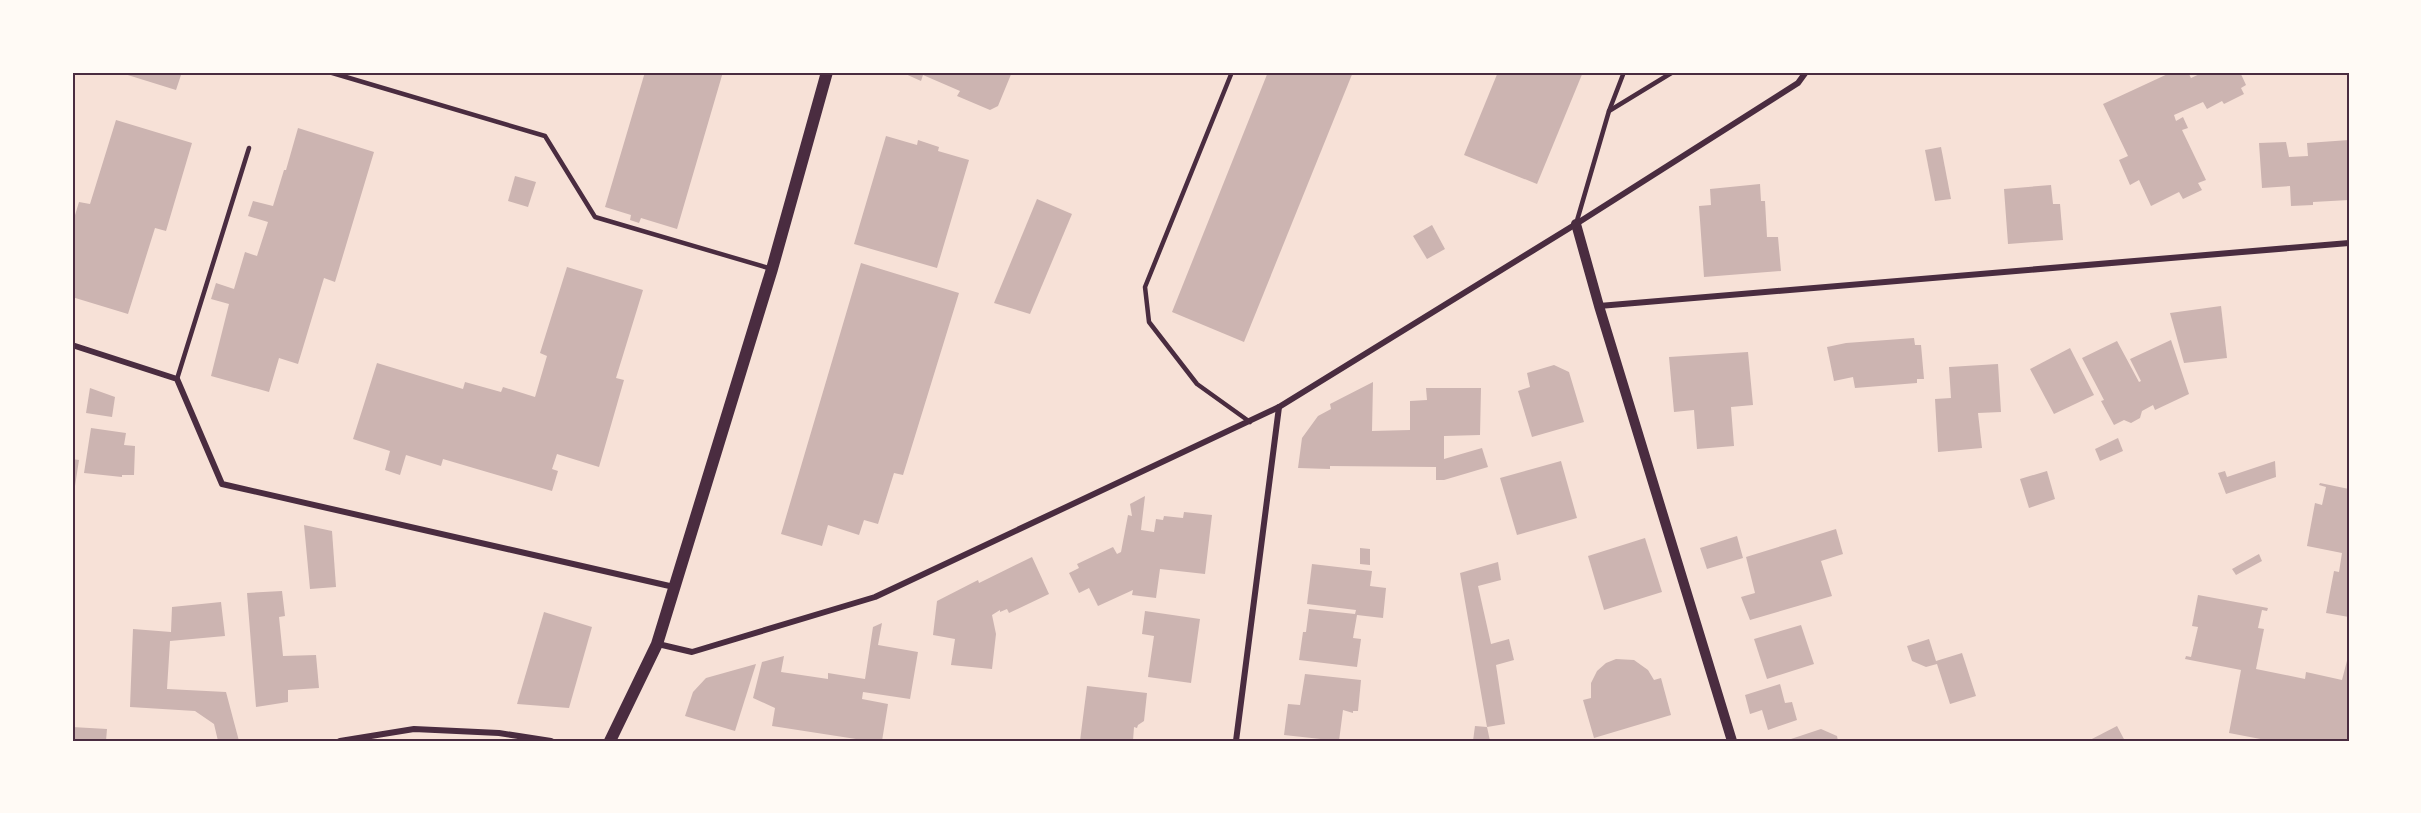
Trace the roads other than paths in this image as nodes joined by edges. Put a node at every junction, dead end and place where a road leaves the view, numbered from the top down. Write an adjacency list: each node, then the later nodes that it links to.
1 (329, 72): 11 (lane)
2 (827, 72): 11 (main road)
3 (1232, 72): 16 (lane)
4 (1624, 72): 7 (lane)
5 (1672, 72): 7 (lane)
6 (1806, 72): 9 (street)
7 (1609, 111): 9 (lane)
8 (249, 148): 14 (lane)
9 (1576, 224): 12 (street); 15 (street)
10 (2349, 243): 12 (street)
11 (771, 269): 17 (main road)
12 (1599, 306): 23 (street)
13 (72, 345): 14 (street)
14 (177, 380): 17 (street)
15 (1279, 407): 16 (street); 22 (street)
16 (1250, 422): 18 (street)
17 (675, 588): 18 (main road)
18 (657, 644): 21 (main road)
19 (340, 741): 20 (street)
20 (551, 741)
21 (610, 741)
22 (1236, 741)
23 (1732, 741)

